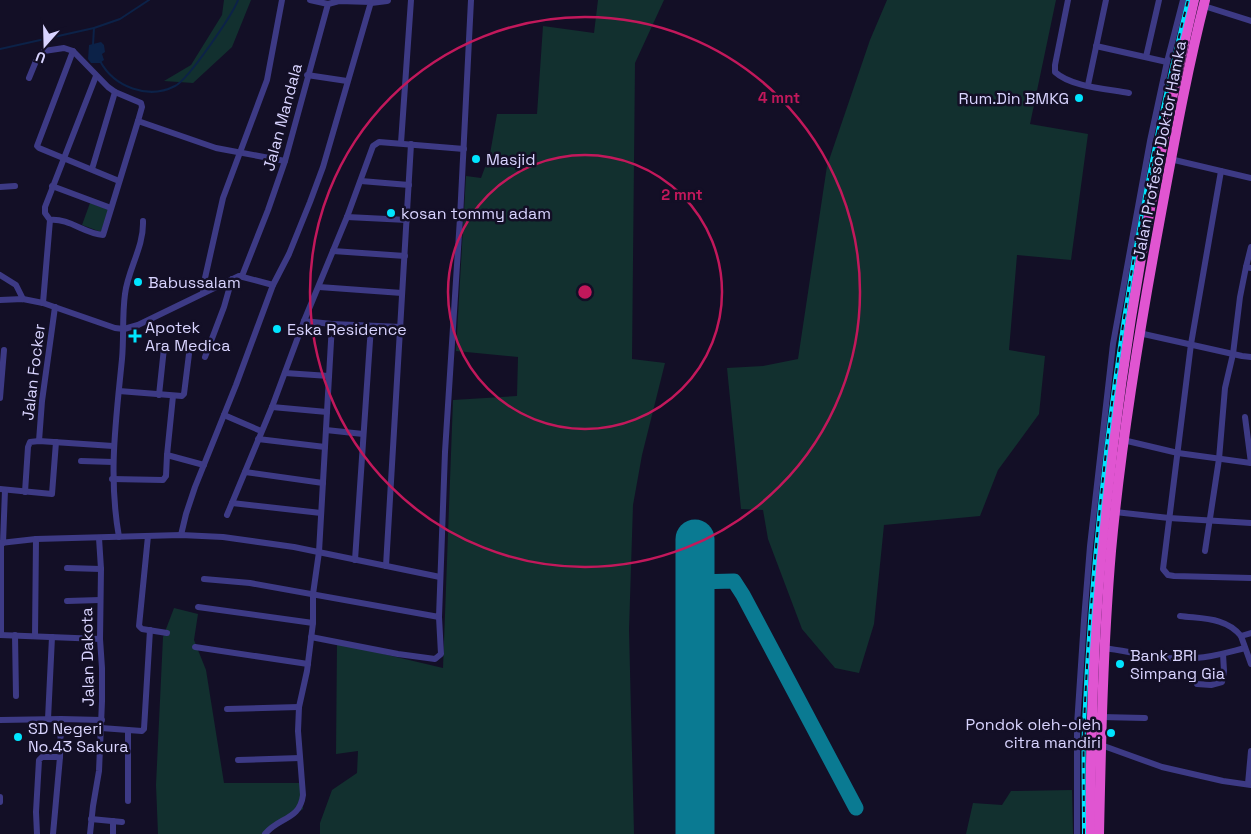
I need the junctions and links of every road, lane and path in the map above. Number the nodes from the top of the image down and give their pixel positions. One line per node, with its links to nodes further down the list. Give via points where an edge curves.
1 (282, 0): 31 (street, via 267,80)
2 (310, 0): 13 (street)
3 (387, 0): 11 (street)
4 (411, 0): 28 (street)
5 (471, 0): 30 (street)
6 (1068, 0): 23 (street, via 1056,72 1069,80)
7 (1105, 0): 15 (street)
8 (1159, 0): 17 (street)
9 (1183, 0): 18 (street)
10 (1194, 0): 26 (highway, Jalan Profesor Doktor Hamka)
11 (371, 1): 13 (street); 22 (street)
12 (1205, 3): 14 (street); 26 (highway, Jalan Profesor Doktor Hamka)
13 (328, 4): 19 (street, Jalan Mandala)
14 (1251, 21)
15 (1096, 46): 17 (street); 23 (street)
16 (72, 52): 20 (street); 21 (street, via 64,48 44,52); 32 (street, via 37,145)
17 (1146, 57): 18 (street)
18 (1167, 62): 165 (street, via 1113,344 1090,546)
19 (308, 75): 22 (street); 34 (street, Jalan Mandala)
20 (96, 76): 24 (street); 32 (street)
21 (29, 78)
22 (347, 80): 56 (street, via 323,167)
23 (1088, 85): 25 (street)
24 (115, 92): 27 (street, via 141,103); 35 (street)
25 (1129, 93)
26 (1173, 116): 33 (highway, Jalan Profesor Doktor Hamka); 63 (highway, Jalan Profesor Doktor Hamka)
27 (138, 121): 31 (street); 38 (street)
28 (401, 143): 29 (street); 39 (street, via 379,142 373,146)
29 (411, 144): 30 (street); 40 (street)
30 (464, 149): 129 (street)
31 (239, 154): 34 (street); 58 (street, via 223,198)
32 (64, 158): 35 (street); 42 (street)
33 (1170, 159): 36 (street); 63 (highway, Jalan Profesor Doktor Hamka)
34 (285, 161): 54 (street, Jalan Mandala)
35 (92, 169): 38 (street)
36 (1221, 171): 37 (street); 71 (street)
37 (1251, 178)
38 (119, 180): 44 (street)
39 (361, 181): 40 (street); 45 (street)
40 (409, 185): 47 (street)
41 (15, 186): 43 (street)
42 (52, 186): 44 (street); 46 (street, via 44,207)
43 (0, 187)
44 (111, 208): 46 (street, via 102,235 64,221)
45 (347, 218): 47 (street); 50 (street)
46 (50, 220): 62 (street)
47 (407, 220): 51 (street)
48 (142, 221): 69 (street, via 141,241 125,293)
49 (1251, 247): 52 (street)
50 (333, 251): 51 (street); 57 (street)
51 (405, 256): 59 (street)
52 (1249, 268): 75 (street, via 1240,297)
53 (0, 275): 60 (street, via 16,285)
54 (242, 276): 55 (street); 56 (street)
55 (232, 279): 58 (street); 76 (street)
56 (274, 285): 86 (street)
57 (319, 287): 59 (street); 65 (street)
58 (203, 293): 69 (street)
59 (402, 293): 68 (street)
60 (23, 299): 61 (street); 62 (street)
61 (0, 300)
62 (43, 303): 64 (street)
63 (1138, 306): 70 (highway); 122 (highway, via 1119,396)
64 (55, 307): 69 (street); 93 (street, Jalan Focker)
65 (304, 320): 66 (street); 78 (street)
66 (332, 324): 67 (street); 79 (street)
67 (371, 326): 68 (street); 90 (street)
68 (401, 327): 126 (street)
69 (124, 329): 80 (street)
70 (1139, 332): 71 (street); 92 (highway)
71 (1191, 344): 75 (street); 97 (street)
72 (164, 348): 81 (street)
73 (4, 350): 83 (street)
74 (189, 354): 82 (street, via 184,394)
75 (1233, 354): 77 (street); 99 (street, via 1224,397)
76 (205, 357)
77 (1251, 357)
78 (285, 372): 79 (street); 84 (street)
79 (329, 376): 85 (street)
80 (119, 391): 81 (street); 95 (street)
81 (159, 395): 82 (street)
82 (173, 396): 98 (street)
83 (0, 398)
84 (272, 406): 85 (street); 89 (street)
85 (327, 412): 88 (street)
86 (224, 415): 89 (street); 103 (street)
87 (1245, 416): 102 (street)
88 (326, 430): 90 (street); 96 (street)
89 (261, 431): 91 (street)
90 (363, 434): 125 (street)
91 (258, 439): 96 (street); 104 (street)
92 (1123, 440): 97 (street); 110 (highway)
93 (39, 441): 94 (street); 108 (street, via 28,445)
94 (56, 442): 95 (street); 108 (street, via 53,492 49,495)
95 (113, 446): 101 (street)
96 (325, 447): 106 (street)
97 (1178, 453): 99 (street); 113 (street)
98 (167, 455): 103 (street); 105 (street, via 163,480)
99 (1219, 459): 102 (street); 114 (street)
100 (80, 461): 101 (street)
101 (113, 462): 105 (street)
102 (1251, 463)
103 (204, 465): 116 (street)
104 (245, 472): 106 (street); 109 (street)
105 (112, 479): 118 (street)
106 (323, 482): 111 (street)
107 (2, 490): 108 (street); 121 (street)
108 (25, 492)
109 (232, 503): 111 (street); 112 (street)
110 (1115, 512): 113 (street); 122 (highway)
111 (321, 513): 124 (street)
112 (227, 515)
113 (1169, 518): 114 (street); 130 (street, via 1164,572 1174,576)
114 (1210, 520): 115 (street); 123 (street)
115 (1251, 524)
116 (181, 535): 117 (street); 124 (street, via 265,542)
117 (148, 536): 118 (street); 139 (street, via 139,626)
118 (119, 537): 119 (street)
119 (99, 538): 120 (street); 128 (street, Jalan Dakota)
120 (36, 539): 121 (street); 144 (street)
121 (1, 543): 142 (street)
122 (1107, 549): 150 (highway); 166 (highway, via 1094,653)
123 (1205, 550)
124 (319, 552): 125 (street); 132 (street)
125 (354, 560): 126 (street)
126 (386, 566): 129 (street)
127 (68, 568): 128 (street)
128 (101, 569): 133 (street, Jalan Dakota)
129 (440, 577): 137 (street)
130 (1251, 578)
131 (204, 579): 132 (street)
132 (313, 594): 137 (street); 138 (street)
133 (100, 600): 134 (street); 148 (street, Jalan Dakota)
134 (67, 601)
135 (198, 607): 138 (street)
136 (1180, 616): 146 (street, via 1223,622)
137 (439, 617): 147 (street, via 441,654 436,659)
138 (313, 623): 147 (street)
139 (150, 630): 140 (street); 168 (street, via 144,730)
140 (167, 633)
141 (1251, 633): 146 (street)
142 (0, 635): 143 (street)
143 (15, 636): 144 (street); 156 (street)
144 (35, 636): 145 (street)
145 (52, 636): 148 (street); 161 (street)
146 (1241, 636): 151 (street)
147 (312, 638): 153 (street)
148 (100, 640): 164 (street, Jalan Dakota)
149 (195, 647): 153 (street)
150 (1104, 648): 152 (street, via 1183,658); 159 (highway)
151 (1245, 648): 152 (street); 154 (street)
152 (1222, 654): 155 (street, via 1222,682)
153 (308, 664): 157 (street)
154 (1251, 664)
155 (1196, 684)
156 (16, 696)
157 (299, 707): 158 (street); 172 (street)
158 (227, 709)
159 (1101, 716): 160 (street); 169 (highway)
160 (1145, 718)
161 (48, 719): 162 (street); 163 (street)
162 (61, 719): 164 (street); 171 (street)
163 (0, 720)
164 (102, 720): 167 (street, Jalan Dakota)
165 (1077, 725): 166 (street); 186 (street)
166 (1091, 726): 187 (highway)
167 (101, 728): 168 (street); 178 (street, Jalan Dakota, via 99,771)
168 (128, 730): 176 (street)
169 (1101, 745): 174 (street, via 1162,767); 188 (highway)
170 (1251, 751): 174 (street)
171 (60, 757): 181 (street, via 42,757 38,762); 182 (street)
172 (300, 758): 173 (street); 185 (street, via 302,795 299,809)
173 (238, 760)
174 (1249, 784)
175 (0, 797): 177 (street)
176 (128, 801)
177 (0, 802)
178 (91, 819): 179 (street); 183 (street, Jalan Dakota)
179 (113, 821): 180 (street); 184 (street)
180 (122, 822)
181 (37, 834)
182 (53, 834)
183 (90, 834)
184 (113, 834)
185 (265, 834)
186 (1077, 834)
187 (1090, 834)
188 (1100, 834)

